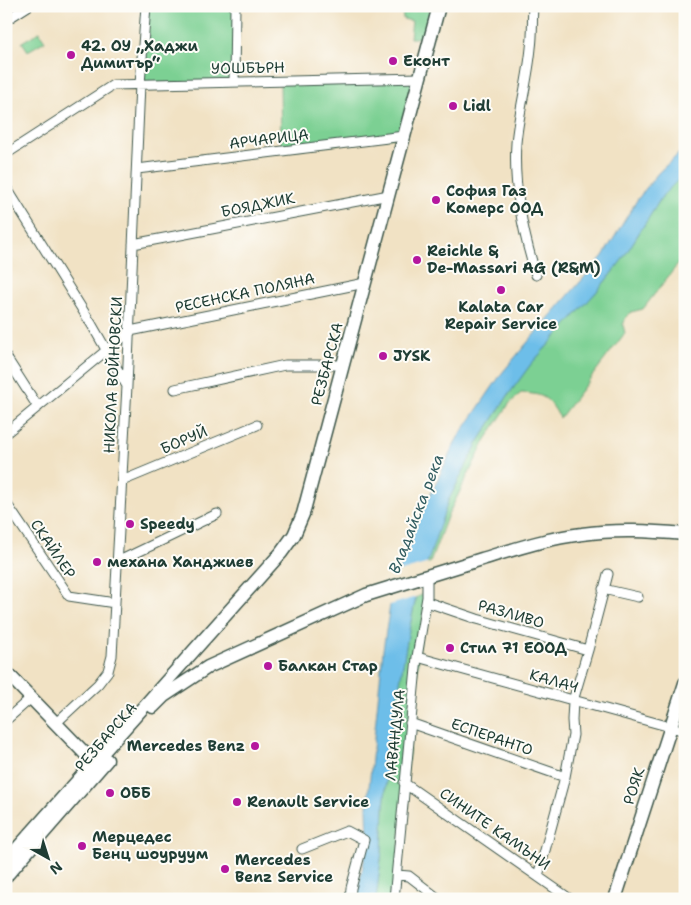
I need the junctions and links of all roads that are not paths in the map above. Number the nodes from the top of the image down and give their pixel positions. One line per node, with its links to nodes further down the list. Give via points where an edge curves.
1 (28, 6): 6 (street)
2 (146, 6): 9 (street, НИКОЛА ВОЙНОВСКИ)
3 (235, 6): 8 (street)
4 (439, 6): 7 (street, РЕЗБАРСКА)
5 (533, 6): 16 (street, via 531,49 516,146 522,223)
6 (6, 20)
7 (420, 78): 8 (street, УОШБЪРН); 10 (street, РЕЗБАРСКА)
8 (234, 82): 9 (street, УОШБЪРН)
9 (140, 84): 11 (street, УОШБЪРН, via 114,85); 12 (street, НИКОЛА ВОЙНОВСКИ)
10 (404, 136): 12 (street, АРЧАРИЦА); 14 (street, РЕЗБАРСКА)
11 (6, 154)
12 (137, 169): 15 (street, НИКОЛА ВОЙНОВСКИ)
13 (6, 187): 19 (street)
14 (389, 195): 15 (street, БОЯДЖИК); 17 (street, РЕЗБАРСКА)
15 (133, 244): 18 (street, НИКОЛА ВОЙНОВСКИ)
16 (536, 275)
17 (365, 283): 18 (street, РЕСЕНСКА ПОЛЯНА); 21 (street, РЕЗБАРСКА)
18 (130, 331): 19 (street); 22 (street, НИКОЛА ВОЙНОВСКИ)
19 (108, 351): 22 (street); 24 (street)
20 (6, 357): 24 (street)
21 (343, 365): 23 (street, via 285,365); 38 (street, РЕЗБАРСКА, via 303,514 294,535)
22 (127, 386): 27 (street, НИКОЛА ВОЙНОВСКИ)
23 (175, 389)
24 (38, 407): 26 (street)
25 (257, 425): 27 (street, БОРУЙ)
26 (6, 433)
27 (122, 481): 31 (street, НИКОЛА ВОЙНОВСКИ)
28 (6, 503): 37 (street, СКАЙЛЕР, via 68,596)
29 (217, 514): 31 (street)
30 (685, 534): 33 (street, via 620,530 563,537)
31 (117, 562): 37 (street, НИКОЛА ВОЙНОВСКИ)
32 (608, 574): 34 (street)
33 (427, 576): 36 (street, ЛАВАНДУЛА); 41 (street, via 366,595)
34 (603, 589): 35 (street); 39 (street)
35 (638, 597)
36 (427, 602): 39 (street, РАЗЛИВО); 40 (street, ЛАВАНДУЛА)
37 (115, 603): 48 (street, НИКОЛА ВОЙНОВСКИ, via 108,671)
38 (205, 638): 41 (street, via 202,649); 44 (street, РЕЗБАРСКА)
39 (588, 650): 46 (street)
40 (417, 657): 46 (street, КАЛАЧ); 49 (street, ЛАВАНДУЛА)
41 (208, 667): 44 (street, РЕЗБАРСКА, via 184,672); 52 (street, РЕЗБАРСКА, via 159,701)
42 (6, 672): 45 (street)
43 (685, 683): 50 (street, РОЯК)
44 (162, 686): 52 (street, РЕЗБАРСКА)
45 (32, 698): 47 (street); 48 (street)
46 (573, 701): 50 (street, КАЛАЧ); 53 (street, via 574,735)
47 (6, 720)
48 (56, 723): 52 (street)
49 (410, 723): 53 (street, ЕСПЕРАНТО); 54 (street, ЛАВАНДУЛА)
50 (670, 727): 51 (street, КАЛАЧ); 64 (street, РОЯК)
51 (685, 731)
52 (96, 766): 56 (street, РЕЗБАРСКА); 58 (street, РЕЗБАРСКА)
53 (565, 777): 59 (street)
54 (404, 782): 57 (street, ЛАВАНДУЛА); 59 (street, СИНИТЕ КАМЪНИ)
55 (302, 849): 60 (street, via 347,831 364,840)
56 (6, 861)
57 (397, 875): 61 (street, ЛАВАНДУЛА); 62 (street, via 409,876)
58 (6, 876)
59 (538, 876): 63 (street, СИНИТЕ КАМЪНИ)
60 (350, 899)
61 (394, 899)
62 (440, 899)
63 (570, 899)
64 (615, 899)

